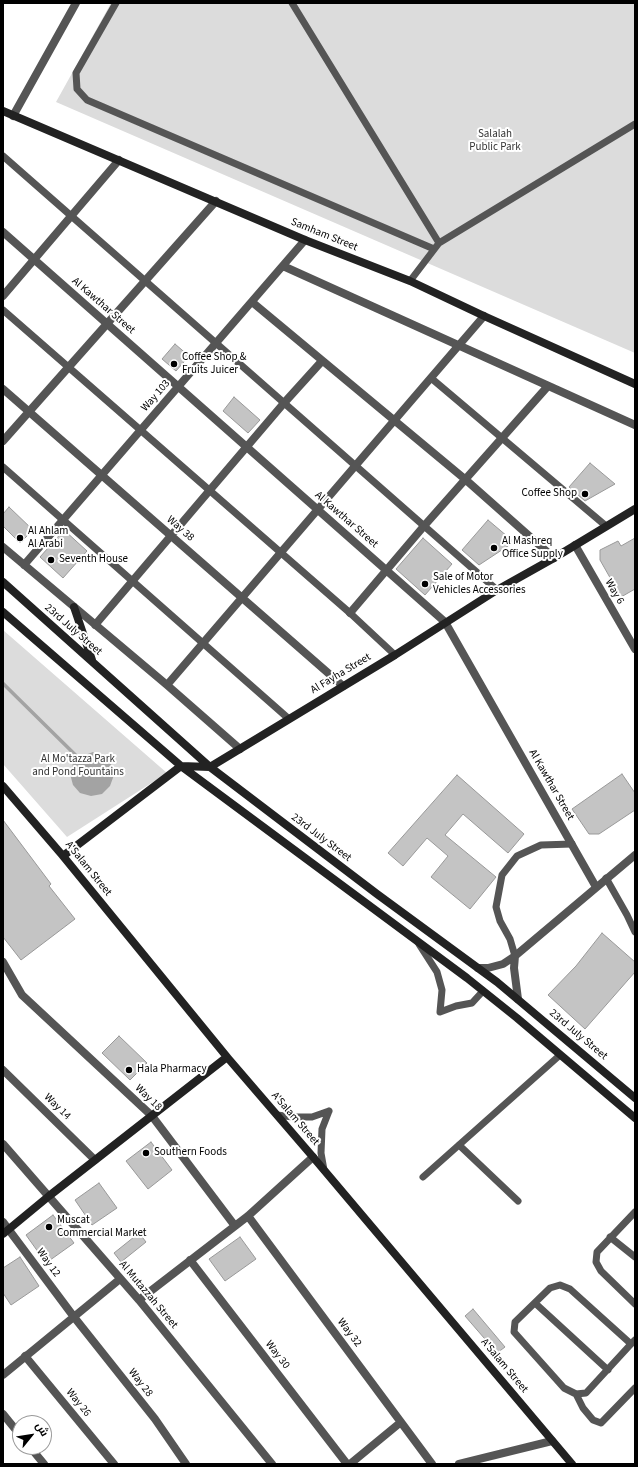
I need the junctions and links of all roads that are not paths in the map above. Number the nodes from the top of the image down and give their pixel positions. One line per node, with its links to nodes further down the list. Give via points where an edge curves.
1 (76, 3): 5 (street)
2 (116, 3): 14 (lane, via 76,73 77,89 87,100)
3 (292, 3): 13 (lane)
4 (3, 111): 5 (street, Samham Street)
5 (13, 116): 8 (street, Samham Street)
6 (635, 124): 13 (lane)
7 (3, 156): 10 (lane)
8 (119, 160): 9 (street, Samham Street); 10 (street)
9 (216, 201): 12 (street, Samham Street); 17 (street)
10 (72, 216): 15 (street); 17 (lane)
11 (3, 232): 15 (street, Al Kawthar Street)
12 (305, 240): 16 (street, Way 103); 18 (street, Samham Street)
13 (439, 243): 14 (lane)
14 (434, 249): 18 (lane)
15 (34, 260): 19 (street); 23 (street, Al Kawthar Street)
16 (283, 266): 20 (street, Way 103); 25 (street)
17 (146, 281): 23 (street); 24 (lane)
18 (410, 281): 22 (street, Samham Street)
19 (3, 296)
20 (252, 302): 24 (street, Way 103); 26 (street)
21 (3, 310): 27 (lane)
22 (484, 316): 25 (street); 29 (street, Samham Street)
23 (107, 324): 27 (street); 31 (street, Al Kawthar Street)
24 (216, 343): 31 (street, Way 103); 33 (lane)
25 (459, 345): 28 (street); 30 (street)
26 (322, 361): 33 (street); 35 (street)
27 (68, 367): 34 (street); 37 (lane)
28 (431, 378): 35 (street); 38 (lane)
29 (635, 384)
30 (548, 386): 36 (street); 38 (street)
31 (178, 387): 37 (street, Way 103); 40 (street, Al Kawthar Street)
32 (3, 388): 34 (street, Way 38)
33 (284, 403): 40 (street); 41 (lane)
34 (29, 412): 39 (street); 43 (street, Way 38)
35 (394, 421): 41 (street); 44 (street)
36 (635, 425)
37 (140, 431): 43 (street, Way 103); 45 (lane)
38 (502, 438): 44 (street); 50 (lane)
39 (3, 441)
40 (247, 448): 45 (street); 47 (street, Al Kawthar Street)
41 (355, 465): 47 (street); 49 (lane)
42 (3, 467): 48 (lane)
43 (102, 475): 48 (street, Way 103); 51 (street, Way 38)
44 (466, 480): 49 (street); 55 (street)
45 (210, 492): 51 (street); 54 (lane)
46 (635, 509): 50 (street, Al Fayha Street)
47 (318, 510): 54 (street); 57 (street, Al Kawthar Street)
48 (63, 521): 56 (street, Way 103); 58 (lane)
49 (424, 526): 57 (street); 60 (lane)
50 (606, 526): 52 (street, Al Fayha Street)
51 (171, 536): 58 (street); 61 (street, Way 38)
52 (575, 545): 55 (street, Al Fayha Street); 68 (street, Way 6)
53 (3, 547): 56 (street)
54 (280, 553): 61 (street); 64 (lane)
55 (554, 558): 60 (street, Al Fayha Street)
56 (24, 565): 62 (street)
57 (387, 571): 64 (street); 65 (street, Al Kawthar Street)
58 (133, 581): 66 (street); 67 (lane)
59 (3, 582): 70 (street, 23rd July Street)
60 (497, 590): 65 (street, Al Fayha Street)
61 (242, 598): 67 (street); 72 (street, Way 38)
62 (74, 607): 66 (street); 70 (street)
63 (3, 612): 75 (street)
64 (350, 613): 69 (lane)
65 (445, 622): 69 (street, Al Fayha Street); 78 (street, Al Kawthar Street)
66 (95, 625): 71 (street)
67 (203, 643): 71 (street); 73 (lane)
68 (635, 649)
69 (395, 655): 72 (street, Al Fayha Street)
70 (92, 661): 76 (street, 23rd July Street)
71 (167, 685): 74 (street)
72 (343, 686): 73 (street, Al Fayha Street)
73 (289, 719): 74 (street, Al Fayha Street)
74 (240, 749): 76 (street, Al Fayha Street)
75 (181, 766): 76 (street); 80 (street); 84 (street)
76 (210, 767): 87 (street, 23rd July Street)
77 (3, 786): 80 (street, A'Salam Street)
78 (572, 844): 82 (street, Al Kawthar Street); 85 (lane, via 541,845 517,856 502,875 496,907)
79 (635, 855): 81 (street)
80 (63, 856): 91 (street, A'Salam Street)
81 (606, 878): 82 (street); 83 (lane)
82 (596, 887): 85 (street)
83 (635, 932)
84 (417, 941): 88 (street); 88 (lane, via 437,972 442,990 440,1012 472,1002)
85 (515, 956): 87 (street, via 503,964); 89 (street)
86 (3, 962): 95 (street, Way 18, via 22,995)
87 (478, 968): 89 (street, 23rd July Street)
88 (483, 991): 90 (street)
89 (518, 999): 93 (street, 23rd July Street)
90 (560, 1055): 96 (street); 98 (lane)
91 (227, 1057): 94 (street, A'Salam Street); 95 (street)
92 (3, 1070): 100 (street, Way 14)
93 (635, 1098)
94 (277, 1115): 99 (street, A'Salam Street); 101 (lane, via 312,1116 329,1111 322,1129 321,1153)
95 (152, 1116): 100 (street); 108 (street, Way 18)
96 (635, 1118)
97 (3, 1144): 103 (street, Al Mutazzah Street)
98 (459, 1145): 102 (lane); 104 (lane)
99 (313, 1157): 101 (street, A'Salam Street); 106 (street)
100 (95, 1160): 103 (street)
101 (324, 1170): 127 (street, A'Salam Street)
102 (423, 1177)
103 (49, 1196): 109 (street); 113 (street, Al Mutazzah Street)
104 (518, 1201)
105 (635, 1212): 110 (lane)
106 (248, 1216): 108 (street); 125 (street, Way 32)
107 (3, 1222): 109 (street, Way 12)
108 (235, 1226): 112 (street)
109 (6, 1231): 117 (street, Way 12)
110 (610, 1238): 111 (lane); 116 (lane, via 597,1252 596,1262 601,1271)
111 (635, 1258)
112 (190, 1260): 114 (street); 133 (street, Way 30)
113 (120, 1279): 114 (street, Al Mutazzah Street); 117 (street)
114 (139, 1300): 132 (street, Al Mutazzah Street)
115 (535, 1303): 118 (lane, via 550,1288 560,1285 570,1289); 120 (lane); 123 (lane, via 515,1322 514,1332 564,1388)
116 (635, 1304)
117 (74, 1317): 119 (street); 131 (street, Way 28)
118 (633, 1342): 120 (lane)
119 (25, 1356): 121 (street); 130 (street, Way 26)
120 (608, 1370): 123 (lane, via 586,1393)
121 (3, 1375)
122 (635, 1388): 123 (lane, via 601,1423 592,1420)
123 (576, 1394)
124 (3, 1414): 126 (street)
125 (401, 1422): 134 (street); 135 (street, Way 32)
126 (12, 1425)
127 (552, 1441): 136 (street); 137 (street, A'Salam Street)
128 (37, 1455): 129 (street)
129 (44, 1464)
130 (114, 1464)
131 (186, 1464)
132 (272, 1464)
133 (347, 1464)
134 (350, 1464)
135 (432, 1464)
136 (459, 1464)
137 (572, 1464)

